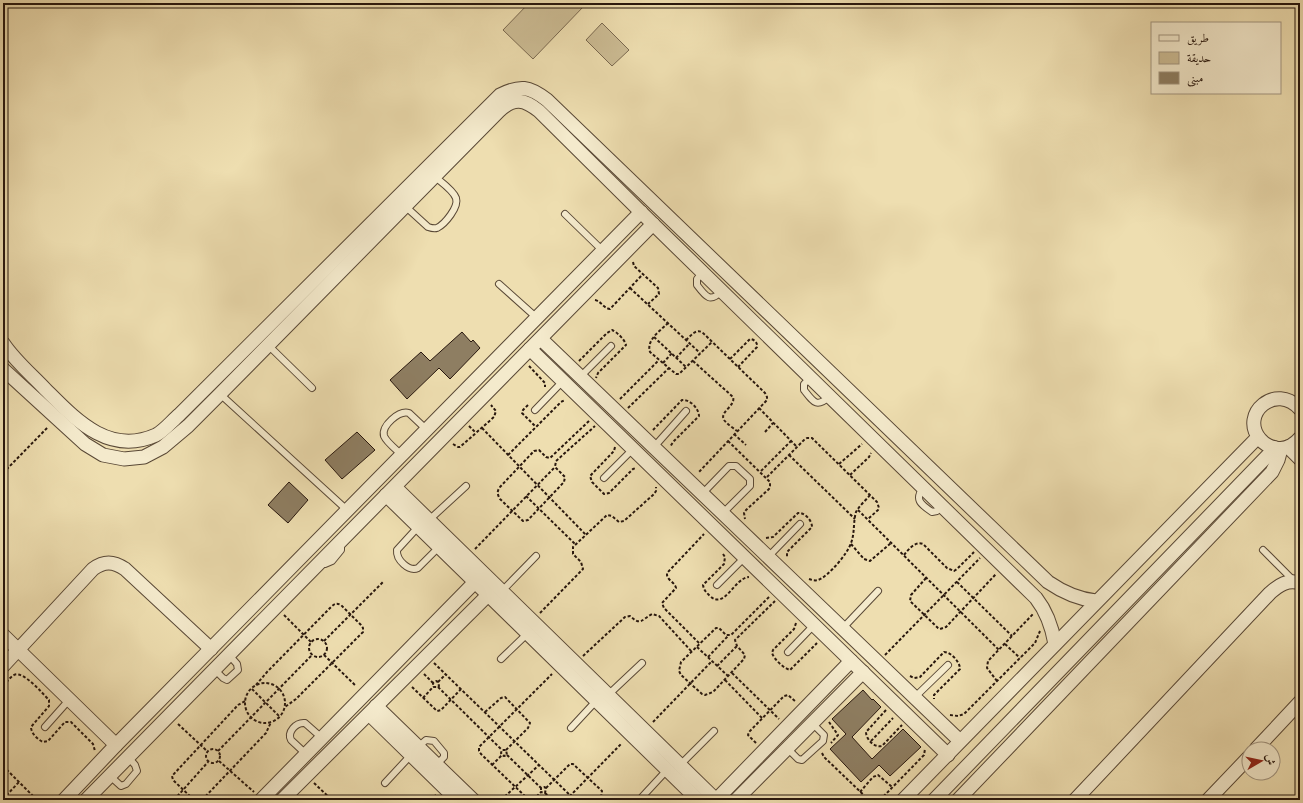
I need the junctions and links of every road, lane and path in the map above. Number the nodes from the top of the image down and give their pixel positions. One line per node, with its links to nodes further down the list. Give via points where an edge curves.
1 (434, 176): 2 (street); 2 (lane, via 457,199 455,210 441,225 437,228 428,227); 3 (street, via 508,103 519,101 530,104 539,111)
2 (405, 206): 7 (street)
3 (641, 212): 5 (street); 6 (street)
4 (565, 214): 6 (lane)
5 (653, 224): 17 (street); 26 (street)
6 (603, 251): 14 (street)
7 (347, 256): 18 (street, via 500,95 512,89 525,88 537,92 547,100); 23 (street); 30 (street, via 179,415 157,434 135,441 112,440 92,431)
8 (633, 259): 9 (path, via 632,263)
9 (643, 274): 11 (path); 13 (path, via 659,291)
10 (500, 284): 14 (lane)
11 (630, 288): 12 (path, via 610,309 599,301); 13 (path)
12 (591, 300)
13 (648, 304): 15 (path)
14 (537, 318): 60 (street)
15 (668, 323): 16 (path); 19 (path)
16 (654, 337): 27 (path); 31 (path, via 650,340 649,348)
17 (541, 339): 25 (street); 41 (street)
18 (795, 339): 26 (street); 124 (street)
19 (686, 340): 20 (path, via 694,332 700,331); 22 (path)
20 (712, 342): 28 (path); 32 (path)
21 (3, 343): 30 (street)
22 (690, 343): 28 (path); 29 (path)
23 (268, 345): 44 (lane); 46 (street)
24 (611, 346): 41 (lane)
25 (530, 349): 42 (street); 96 (street)
26 (784, 351): 132 (street)
27 (672, 353): 29 (path); 35 (path)
28 (700, 353): 33 (path)
29 (676, 358): 37 (path)
30 (7, 359)
31 (659, 360): 35 (path); 48 (path)
32 (730, 360): 38 (path); 38 (path, via 750,339 754,340 757,347)
33 (692, 361): 37 (path); 63 (path, via 733,397 734,400 723,417)
34 (576, 362): 43 (path, via 607,333 615,331 626,345 598,373)
35 (663, 363): 39 (path)
36 (528, 366): 45 (path, via 545,383)
37 (686, 367): 39 (path, via 679,374)
38 (738, 367): 50 (path, via 767,396)
39 (669, 368): 53 (path)
40 (3, 369): 56 (street)
41 (580, 377): 72 (street)
42 (563, 381): 52 (lane); 75 (street)
43 (597, 382)
44 (312, 388)
45 (544, 389)
46 (220, 394): 56 (street, via 163,447 144,457 124,459 103,455 85,444); 103 (lane)
47 (568, 400): 58 (path, via 561,402)
48 (618, 402)
49 (528, 404): 58 (path, via 522,413)
50 (758, 408): 57 (path); 63 (path)
51 (1300, 409): 66 (street, via 1296,404 1281,398 1266,402 1260,407 1255,418)
52 (535, 410)
53 (626, 410)
54 (686, 411): 72 (lane)
55 (585, 416): 83 (path, via 590,420 550,458 537,450)
56 (56, 419): 87 (path)
57 (773, 423): 64 (path); 68 (path)
58 (536, 427): 79 (path)
59 (482, 428): 79 (path)
60 (427, 430): 78 (street); 78 (lane, via 409,413 397,415 386,427 384,436)
61 (600, 430): 84 (path, via 595,426 556,461)
62 (648, 431): 76 (path, via 655,429 682,400 689,401 700,416 673,442)
63 (737, 431): 65 (path)
64 (765, 432)
65 (734, 434): 71 (path); 88 (path, via 700,471)
66 (1258, 437): 74 (street, via 1269,446); 92 (street)
67 (1300, 438): 74 (street, via 1294,444)
68 (791, 441): 73 (path); 86 (path)
69 (865, 444): 82 (path, via 860,444)
70 (615, 445): 85 (path, via 614,451 590,476 592,482 604,494 609,493 633,469)
71 (746, 445)
72 (654, 447): 98 (street)
73 (797, 447): 80 (path); 82 (path, via 807,438 812,438)
74 (1281, 448): 81 (street); 97 (street); 312 (street, via 1272,472)
75 (633, 449): 90 (lane); 110 (street)
76 (670, 450)
77 (871, 450): 89 (path, via 871,455)
78 (402, 455): 103 (street)
79 (508, 455): 83 (path)
80 (789, 455): 91 (path); 106 (path)
81 (1300, 459)
82 (839, 464): 89 (path)
83 (519, 466): 94 (path); 104 (path, via 498,490 500,499)
84 (555, 467): 94 (path); 100 (path, via 565,480)
85 (639, 469)
86 (761, 472)
87 (3, 473)
88 (694, 474)
89 (850, 475): 107 (path, via 879,505 878,510)
90 (604, 478)
91 (767, 478)
92 (1218, 478): 97 (street); 139 (street)
93 (654, 484): 111 (path, via 654,494 624,521 619,522 607,515)
94 (538, 485): 99 (path); 100 (path)
95 (466, 486): 108 (lane)
96 (391, 491): 108 (street); 141 (street)
97 (1232, 492): 311 (street)
98 (702, 494): 105 (street); 105 (lane, via 729,466 736,466 750,479 750,486)
99 (526, 496): 101 (path); 104 (path)
100 (549, 497): 101 (path); 111 (path)
101 (539, 508): 104 (path, via 526,521); 114 (path)
102 (858, 509): 107 (path)
103 (348, 510): 164 (street)
104 (512, 510): 120 (path)
105 (722, 514): 122 (street)
106 (855, 519)
107 (868, 519): 112 (path)
108 (424, 524): 115 (street); 115 (lane, via 397,550 398,558 415,570); 120 (street)
109 (800, 524): 122 (lane)
110 (712, 526): 121 (street); 158 (path, via 668,571 666,576 676,588 662,602 664,608)
111 (586, 534): 114 (path)
112 (891, 543): 113 (path, via 870,561); 118 (path)
113 (851, 544)
114 (576, 545): 147 (path, via 572,550 583,565 581,572)
115 (439, 547): 128 (street)
116 (1263, 550): 130 (lane)
117 (724, 554): 126 (path, via 724,564 703,585 713,599 721,600 743,578)
118 (903, 555): 125 (path); 129 (path, via 914,545 921,543 947,568 954,571 975,551 981,557)
119 (536, 556): 133 (lane)
120 (467, 557): 133 (street)
121 (745, 557): 131 (lane); 148 (street)
122 (768, 557): 149 (street)
123 (997, 574): 138 (path)
124 (1040, 575): 132 (street); 139 (street, via 1071,596)
125 (926, 578): 136 (path); 144 (path, via 910,597 911,603)
126 (753, 579)
127 (384, 581): 143 (path)
128 (475, 582): 135 (street); 202 (street)
129 (957, 582): 136 (path); 138 (path)
130 (1298, 583): 313 (street, via 1286,582 1277,586)
131 (717, 585)
132 (1027, 588): 160 (street, via 1044,608 1051,625)
133 (502, 591): 147 (street)
134 (878, 591): 149 (lane)
135 (488, 595): 151 (street); 171 (street)
136 (944, 595): 142 (path); 144 (path)
137 (770, 596): 154 (path)
138 (973, 598): 142 (path); 155 (path)
139 (1096, 601): 160 (street)
140 (780, 605): 163 (path, via 776,600 735,640)
141 (276, 607): 153 (path); 222 (street)
142 (960, 612): 144 (path, via 946,627 940,629); 166 (path)
143 (350, 615): 153 (path, via 341,605 334,604); 156 (path); 180 (path, via 363,628 363,632)
144 (924, 615): 173 (path)
145 (794, 618): 161 (path, via 796,626 772,652 785,668 790,670 815,645)
146 (1038, 618): 155 (path, via 1034,612)
147 (532, 621): 181 (street)
148 (814, 625): 168 (lane); 177 (street)
149 (842, 629): 173 (street)
150 (1040, 631): 175 (path, via 1035,643)
151 (527, 634): 176 (lane); 184 (street)
152 (3, 635): 165 (street)
153 (304, 635): 157 (path); 196 (path)
154 (728, 636): 158 (path, via 716,628); 172 (path)
155 (1012, 636): 159 (path)
156 (324, 641): 157 (path, via 317,639); 170 (path, via 327,648)
157 (311, 642): 169 (path, via 308,649)
158 (700, 644): 162 (path)
159 (1005, 644): 166 (path); 175 (path)
160 (1054, 644): 242 (street)
161 (821, 645)
162 (697, 646): 167 (path); 172 (path)
163 (737, 646): 185 (path); 188 (path, via 745,657)
164 (211, 649): 165 (street, via 125,569 109,562 93,569); 244 (street)
165 (18, 650): 183 (street); 206 (street)
166 (999, 650): 193 (path, via 987,664 988,672)
167 (692, 652): 181 (path, via 659,616 652,614 639,622 627,616); 195 (path, via 681,662 679,670 680,675)
168 (788, 652)
169 (312, 655): 170 (path); 199 (path)
170 (324, 655): 180 (path)
171 (427, 656): 189 (path); 191 (street)
172 (708, 657): 178 (path)
173 (882, 658): 174 (path); 205 (street)
174 (892, 658)
175 (1020, 658): 193 (path)
176 (501, 659)
177 (851, 660): 186 (street); 304 (street)
178 (712, 661): 185 (path); 195 (path)
179 (642, 662): 203 (lane)
180 (332, 663): 202 (path); 215 (path)
181 (576, 663): 203 (street)
182 (948, 665): 205 (lane)
183 (3, 666)
184 (560, 666): 209 (street); 216 (path)
185 (717, 666): 190 (path)
186 (863, 672): 230 (street); 258 (street)
187 (906, 672): 210 (path, via 917,678 944,652 949,653 959,663 960,669 936,693)
188 (732, 673): 190 (path); 219 (path)
189 (446, 674): 194 (path); 201 (path)
190 (728, 676): 192 (path)
191 (404, 679): 204 (path); 218 (street)
192 (725, 680): 195 (path, via 710,695 702,694); 226 (path)
193 (996, 681): 221 (path, via 964,714 952,716)
194 (438, 682): 197 (path, via 433,683); 198 (path)
195 (690, 683): 234 (path)
196 (256, 685): 199 (path, via 272,684); 200 (path)
197 (433, 687): 198 (path); 204 (path)
198 (438, 687): 207 (path)
199 (279, 688): 211 (path); 215 (path, via 284,697)
200 (252, 689): 208 (path); 211 (path)
201 (461, 689): 207 (path); 220 (path)
202 (365, 694): 238 (street)
203 (608, 695): 234 (street)
204 (423, 698): 207 (path, via 437,711)
205 (914, 698): 242 (street)
206 (70, 700): 231 (lane); 244 (street)
207 (451, 700): 237 (path)
208 (245, 701): 223 (path, via 246,710); 245 (path, via 238,705)
209 (596, 701): 233 (lane); 236 (street)
210 (936, 701)
211 (265, 702): 223 (path); 224 (path)
212 (1300, 702): 241 (street)
213 (798, 704): 219 (path, via 786,695)
214 (882, 705): 217 (path)
215 (284, 708): 224 (path)
216 (517, 709): 220 (path, via 503,697); 232 (path); 239 (path, via 530,725)
217 (887, 709): 225 (path); 240 (path, via 867,729 866,734)
218 (373, 710): 254 (street); 269 (street)
219 (770, 710): 226 (path); 228 (path)
220 (485, 712): 232 (path)
221 (947, 713)
222 (169, 716): 245 (path); 287 (street)
223 (251, 717): 229 (path, via 260,722); 253 (path)
224 (280, 717): 229 (path)
225 (894, 717): 240 (path); 240 (path, via 902,725 882,746 877,746)
226 (762, 718): 243 (path, via 748,734)
227 (830, 719): 246 (path, via 829,723 838,735)
228 (781, 721)
229 (271, 722): 267 (path, via 266,733)
230 (812, 722): 248 (street); 248 (lane, via 824,735 823,741 802,760)
231 (45, 726)
232 (499, 726): 237 (path); 239 (path)
233 (571, 728)
234 (644, 730): 263 (street)
235 (714, 731): 263 (lane)
236 (631, 734): 266 (street); 270 (path)
237 (488, 737): 249 (path); 261 (path, via 479,747 479,751)
238 (322, 738): 255 (street); 255 (lane, via 305,723 298,724 289,734 291,740)
239 (515, 741): 250 (path); 262 (path)
240 (871, 741)
241 (1263, 741)
242 (960, 742): 258 (street)
243 (759, 743)
244 (116, 745): 286 (street)
245 (201, 746): 252 (path); 278 (path, via 172,776)
246 (827, 746)
247 (925, 747): 275 (path, via 924,755)
248 (787, 748): 305 (street)
249 (502, 750): 250 (path); 256 (path)
250 (506, 750): 257 (path)
251 (823, 750): 280 (path, via 824,757)
252 (208, 751): 253 (path); 260 (path)
253 (218, 751): 259 (path)
254 (415, 751): 273 (lane); 294 (street); 295 (street, via 436,765)
255 (306, 754): 291 (street)
256 (502, 755): 257 (path); 261 (path)
257 (507, 755): 268 (path)
258 (948, 755): 310 (street)
259 (219, 761): 260 (path, via 212,764); 267 (path)
260 (208, 762): 278 (path)
261 (492, 764): 274 (path)
262 (539, 765): 268 (path); 271 (path)
263 (680, 765): 304 (street)
264 (1241, 765): 314 (street)
265 (4, 768): 272 (path)
266 (667, 770): 283 (lane); 303 (street)
267 (229, 771): 290 (path); 291 (path)
268 (528, 775): 274 (path); 276 (path)
269 (307, 776): 292 (street); 293 (path)
270 (588, 778): 271 (path, via 570,764); 282 (path); 302 (path, via 602,791)
271 (554, 780): 277 (path); 282 (path)
272 (19, 782): 284 (path); 285 (path)
273 (385, 783)
274 (515, 787): 296 (path); 297 (path)
275 (892, 787): 280 (path, via 878,775); 309 (path)
276 (541, 788): 277 (path); 279 (path)
277 (546, 788): 281 (path)
278 (183, 790): 288 (path); 289 (path)
279 (541, 792): 281 (path); 298 (path)
280 (860, 792): 308 (path)
281 (545, 793): 299 (path)
282 (570, 795): 300 (path); 301 (path)
283 (642, 797)
284 (3, 799)
285 (37, 800)
286 (64, 800)
287 (86, 800)
288 (174, 800)
289 (194, 800)
290 (202, 800)
291 (262, 800)
292 (282, 800)
293 (332, 800)
294 (457, 800)
295 (473, 800)
296 (501, 800)
297 (529, 800)
298 (533, 800)
299 (553, 800)
300 (566, 800)
301 (576, 800)
302 (598, 800)
303 (698, 800)
304 (716, 800)
305 (736, 800)
306 (802, 800): 307 (path)
307 (806, 800)
308 (869, 800)
309 (880, 800)
310 (903, 800)
311 (934, 800)
312 (958, 800)
313 (1075, 800)
314 (1208, 800)

